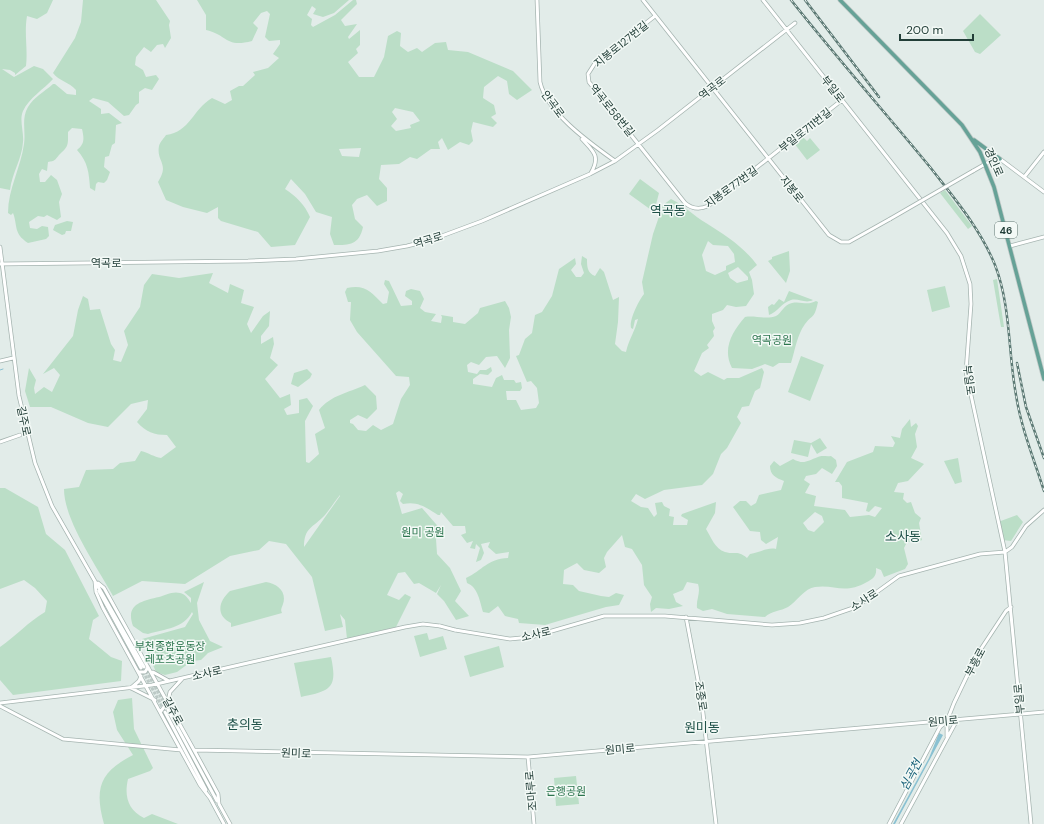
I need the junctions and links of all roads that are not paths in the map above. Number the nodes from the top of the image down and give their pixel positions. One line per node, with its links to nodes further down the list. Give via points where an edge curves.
1 (537, 0): 11 (street, 안곡로, via 541,87 548,100)
2 (643, 0): 5 (street, 지봉로)
3 (763, 0): 7 (street, 부일로)
4 (840, 0): 12 (main road, 경인로 / 46)
5 (655, 16): 8 (street, 지봉로127번길, via 595,63); 9 (street, 지봉로)
6 (795, 23): 7 (street, 역곡로)
7 (786, 30): 9 (street, 역곡로); 10 (street, 부일로)
8 (588, 74): 13 (street, 역곡로58번길, via 590,86)
9 (712, 88): 13 (street, 역곡로); 15 (street, 지봉로)
10 (842, 100): 15 (street, 부일로711번길); 33 (street, 부일로, via 947,233 965,266 971,297 966,359 968,379)
11 (577, 133): 17 (street, 안곡로); 19 (street, via 596,156 596,164)
12 (972, 139): 16 (main road); 18 (main road, 경인로 / 46)
13 (639, 144): 17 (street, 역곡로); 22 (street, 역곡로58번길, via 685,203)
14 (1044, 152): 20 (street)
15 (768, 159): 18 (street, 지봉로, bridge, via 825,231 843,243 891,219); 22 (street, 지봉로77번길, via 708,206)
16 (1000, 159): 18 (street, 지봉로); 20 (street)
17 (615, 161): 19 (street, 역곡로)
18 (986, 163): 24 (main road, 경인로 / 46)
19 (590, 174): 26 (street, 역곡로, via 455,232 407,246 378,251 248,261)
20 (1025, 176): 21 (street)
21 (1044, 192)
22 (692, 208)
23 (1044, 237): 24 (street)
24 (1010, 246): 29 (main road, 경인로 / 46)
25 (0, 247): 26 (street, 길주로)
26 (1, 264): 27 (street, 길주로)
27 (13, 358): 28 (street); 34 (street, 길주로, via 29,444 42,484)
28 (0, 361)
29 (1044, 379)
30 (20, 435): 31 (street)
31 (0, 442)
32 (1044, 510): 33 (street, via 1026,526 1012,547)
33 (1005, 552): 35 (street, 부일로); 36 (street, 소사로, via 980,554 899,576 856,608 800,623 772,625)
34 (95, 580): 37 (street, 길주로, via 101,596); 37 (street, 길주로, via 104,588); 38 (street, 길주로, via 96,592 103,608)
35 (1011, 607): 51 (street, 부일로); 53 (street, 부흥로, via 977,655)
36 (686, 617): 39 (street, 소사로, bridge, via 604,616 531,637 510,639 423,624); 55 (street, 조종로)
37 (146, 668): 38 (street, via 145,672); 40 (street); 41 (street, 길주로)
38 (140, 674): 42 (street, 길주로); 43 (street, via 139,681)
39 (183, 678): 40 (street, 소사로); 46 (street, via 170,692)
40 (169, 681): 41 (street, 소사로)
41 (158, 684): 42 (street, 소사로); 46 (street, 길주로)
42 (147, 686): 43 (street, 소사로); 44 (street, 길주로)
43 (131, 688): 44 (street); 45 (street, 소사로)
44 (155, 700): 49 (street, 길주로)
45 (0, 703)
46 (168, 703): 48 (street, 길주로)
47 (0, 706): 56 (street, via 63,739)
48 (170, 706): 49 (street, via 164,707); 57 (street, 길주로)
49 (161, 712): 56 (street, 길주로)
50 (1044, 712): 51 (street, 원미로)
51 (1021, 714): 52 (street, 원미로); 69 (street, 부일로)
52 (957, 720): 53 (street, 원미로); 54 (street, 부흥로)
53 (947, 721): 54 (street, 부흥로); 55 (street, 원미로); 67 (street, 부흥로, via 940,727)
54 (947, 737): 68 (street, 부흥로)
55 (708, 742): 60 (street, 원미로); 66 (street, 조종로)
56 (181, 750): 61 (street, 길주로)
57 (194, 750): 58 (street, 원미로); 59 (street, 길주로)
58 (202, 750): 59 (street); 60 (street, 원미로)
59 (198, 756): 62 (street, 길주로, via 218,794)
60 (528, 757): 65 (street, 조마루로)
61 (210, 798): 62 (street, 길주로, via 167,711); 63 (street, 길주로)
62 (219, 804): 64 (street, 길주로)
63 (224, 824)
64 (230, 824)
65 (534, 824)
66 (716, 824)
67 (889, 824)
68 (901, 824)
69 (1031, 824)

